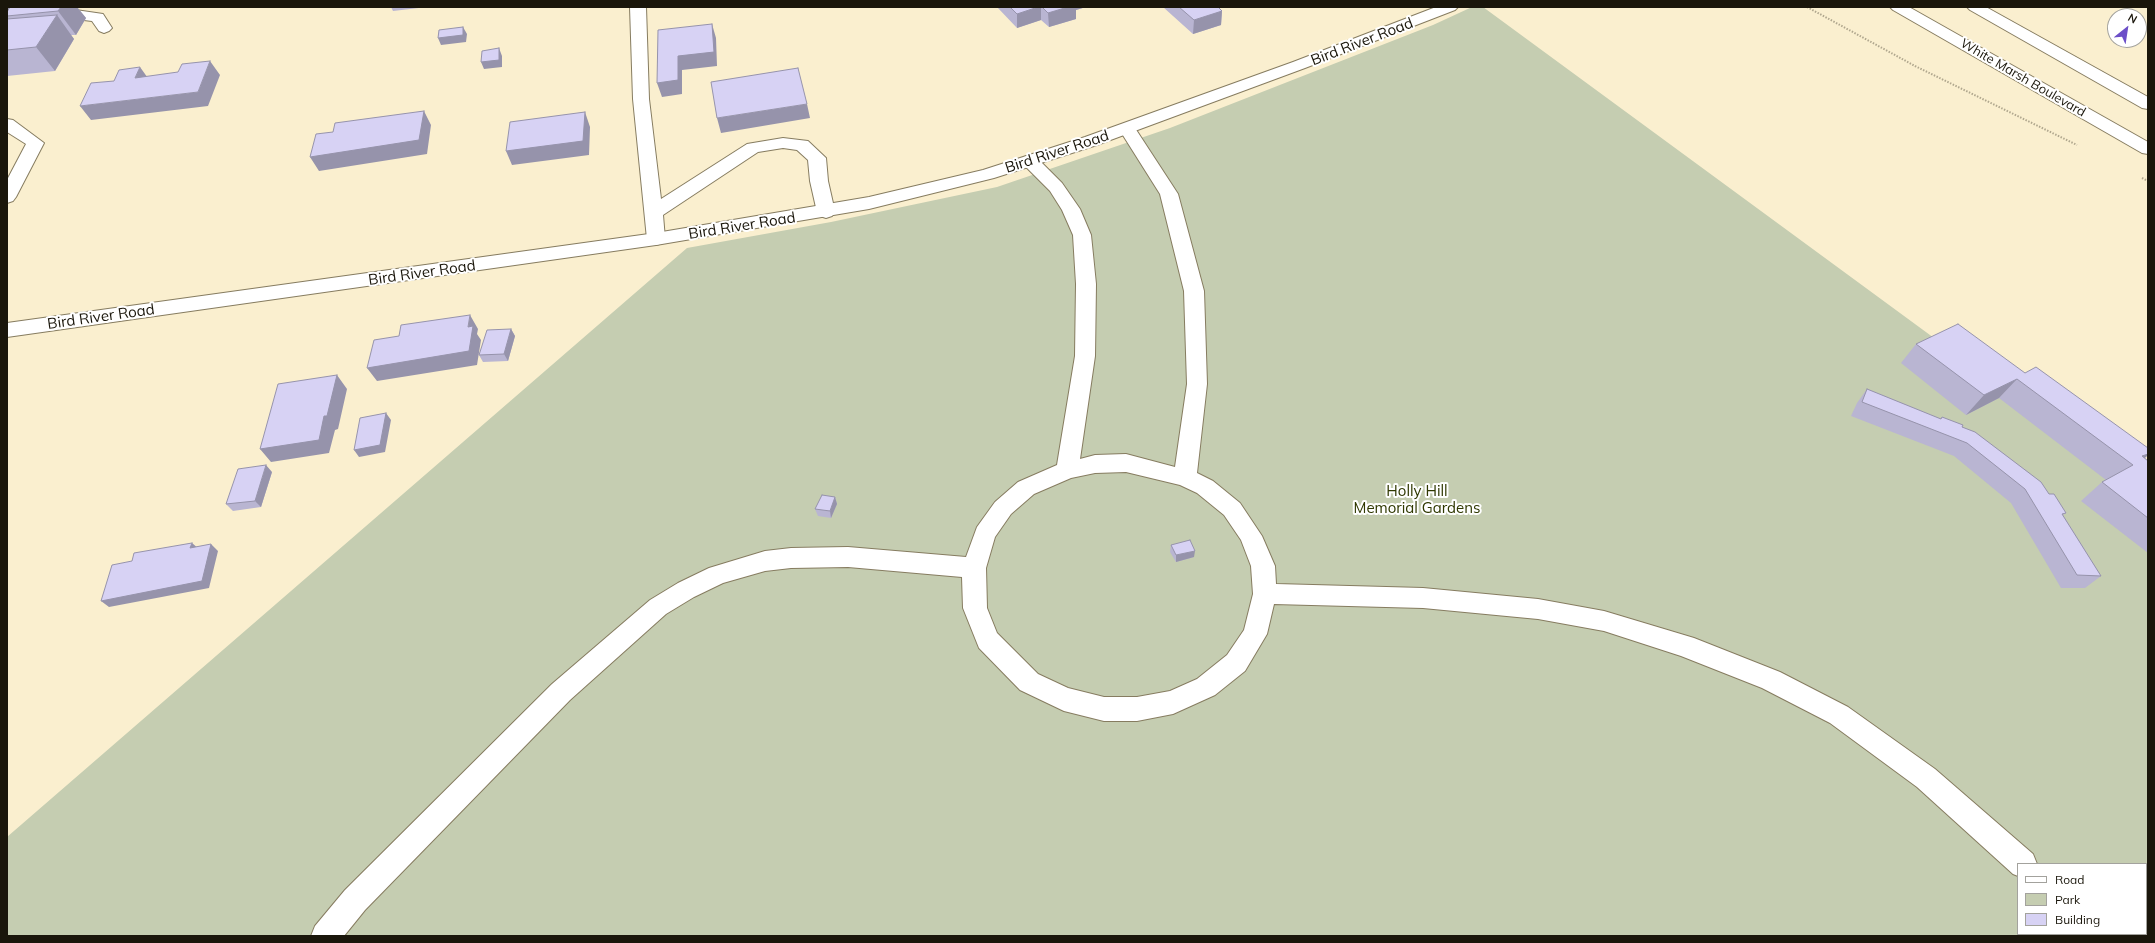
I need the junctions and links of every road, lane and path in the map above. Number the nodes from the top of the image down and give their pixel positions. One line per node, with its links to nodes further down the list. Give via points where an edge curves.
1 (638, 7): 17 (street, via 641,99)
2 (1450, 7): 10 (street, Bird River Road)
3 (1807, 7): 11 (path, via 1915,66)
4 (1898, 7): 12 (street, White Marsh Boulevard)
5 (1975, 7): 8 (street)
6 (7, 14): 7 (street, via 43,10 98,17)
7 (104, 28)
8 (2148, 104)
9 (7, 124): 16 (street, via 35,143)
10 (1127, 129): 13 (street, Bird River Road); 22 (street, via 1169,194 1194,290 1197,384)
11 (2080, 147)
12 (2148, 149)
13 (1030, 161): 18 (street, Bird River Road, via 936,187); 21 (street, via 1056,187 1071,209 1082,235 1086,284 1085,356)
14 (2136, 175): 15 (path)
15 (2148, 181)
16 (7, 197)
17 (654, 212): 18 (street, via 753,148 783,143 802,145 818,158 819,181); 19 (street)
18 (826, 212): 19 (street, Bird River Road)
19 (656, 239): 20 (street, Bird River Road)
20 (7, 330)
21 (1068, 470): 22 (street, via 1095,464 1126,463); 23 (street, via 1026,488 1003,508 985,534)
22 (1185, 478): 24 (street, via 1205,488 1232,509 1251,536 1263,566)
23 (974, 568): 24 (street, via 976,608 988,640 1029,682 1064,699 1104,709 1137,709 1174,702 1206,687 1236,663 1255,634); 26 (street, via 848,557 791,558 765,561 717,575 686,590 658,607 562,692 355,900)
24 (1265, 594): 25 (street, via 1422,598 1538,609 1604,621 1685,646 1771,680 1839,715 1926,778)
25 (2022, 863)
26 (325, 936)

